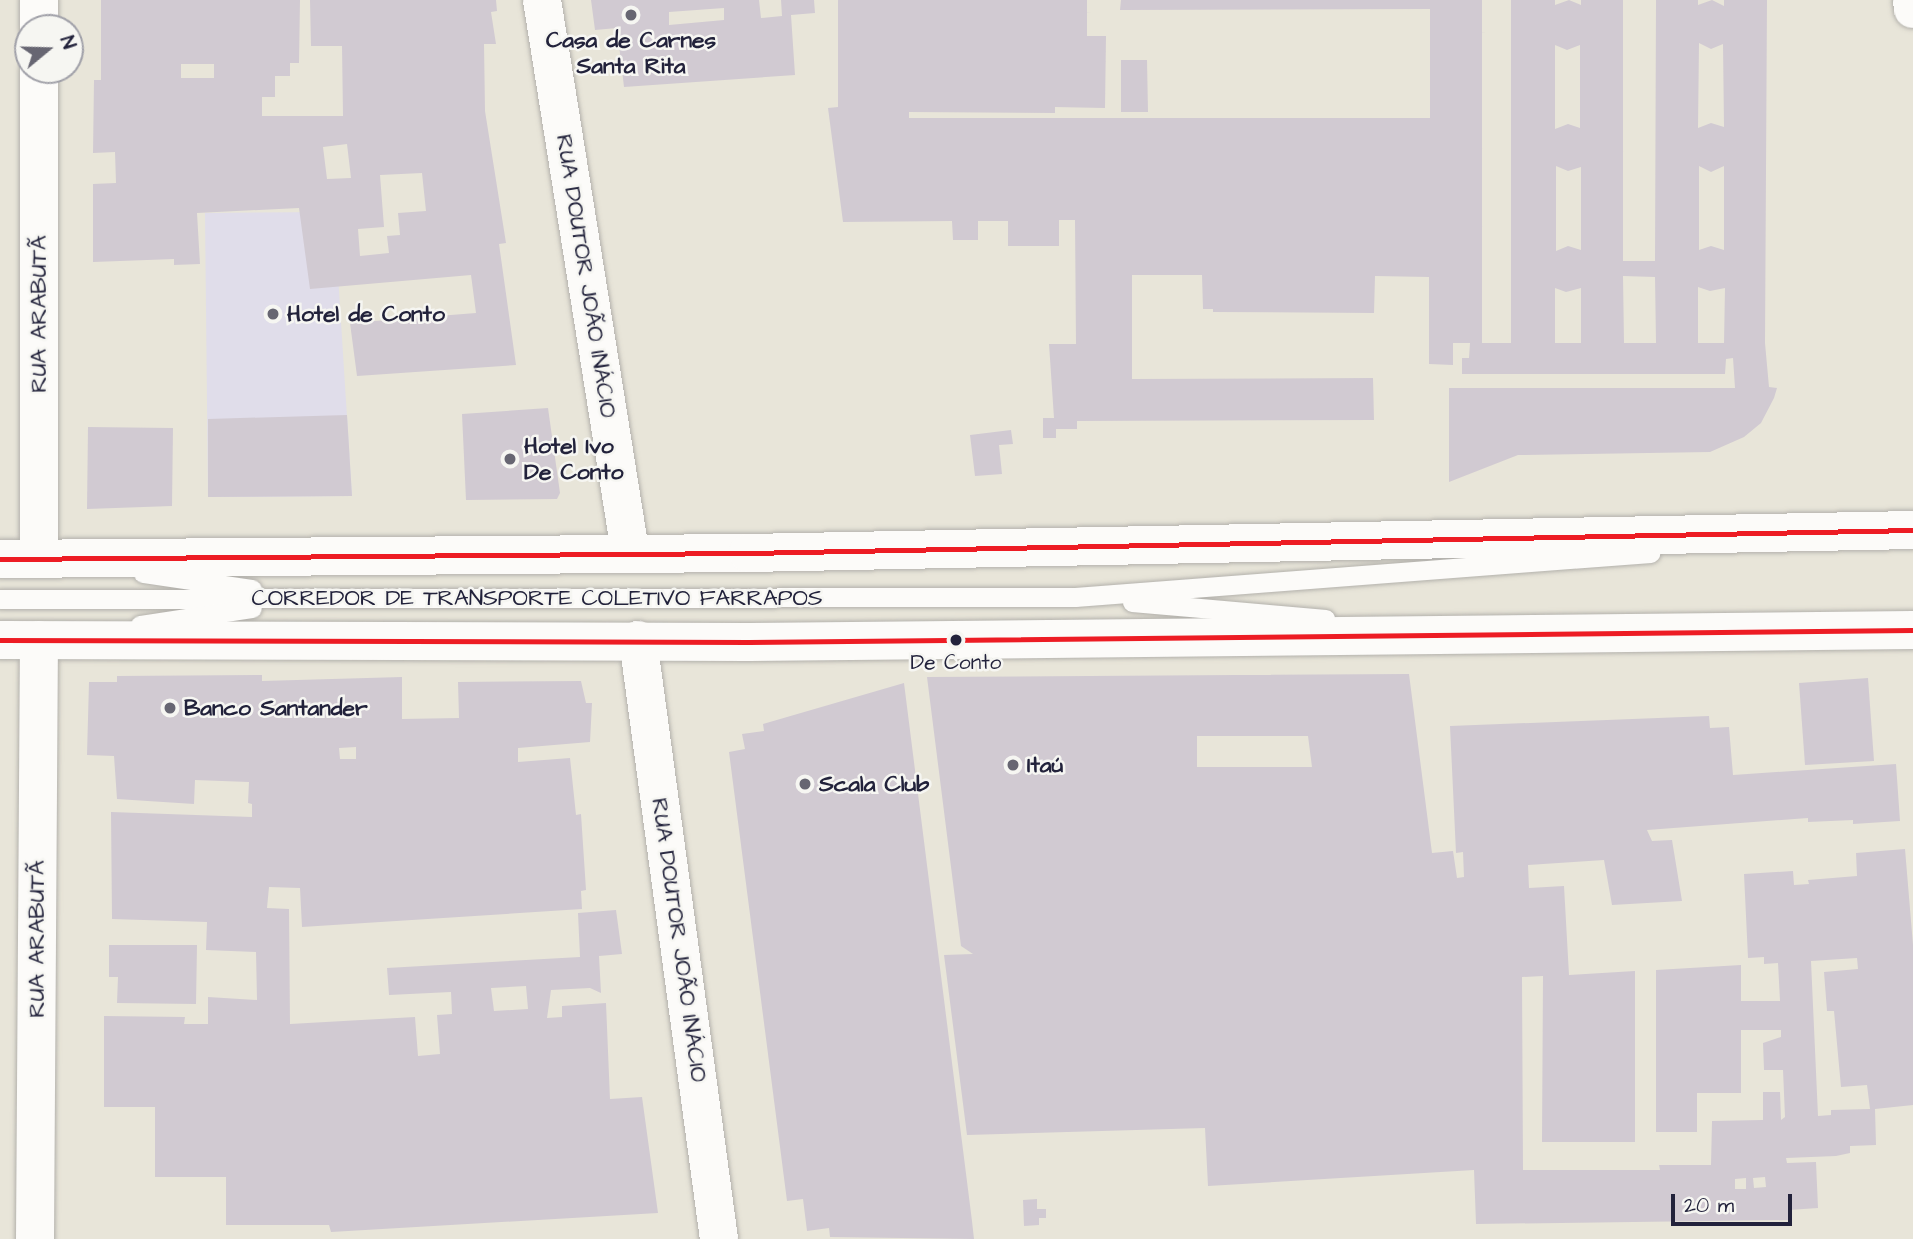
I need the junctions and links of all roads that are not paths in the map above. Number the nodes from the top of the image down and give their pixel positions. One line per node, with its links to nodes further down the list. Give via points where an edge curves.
1 (542, 0): 6 (main road, RUA DOUTOR JOÃO INÁCIO)
2 (1912, 0): 3 (main road)
3 (1913, 9)
4 (39, 84): 8 (main road, RUA ARABUTÃ)
5 (1913, 531): 6 (main road, via 748,553); 9 (lane, CORREDOR DE TRANSPORTE COLETIVO FARRAPOS)
6 (630, 551): 8 (main road)
7 (0, 559): 8 (main road)
8 (39, 559): 10 (lane)
9 (1075, 597): 10 (lane, CORREDOR DE TRANSPORTE COLETIVO FARRAPOS); 13 (lane, CORREDOR DE TRANSPORTE COLETIVO FARRAPOS)
10 (319, 598): 11 (lane, CORREDOR DE TRANSPORTE COLETIVO FARRAPOS); 15 (lane)
11 (0, 599)
12 (1913, 630): 13 (main road)
13 (1465, 632): 16 (main road)
14 (0, 640): 15 (main road)
15 (39, 640): 16 (main road); 17 (main road, RUA ARABUTÃ)
16 (638, 640): 18 (main road, RUA DOUTOR JOÃO INÁCIO)
17 (35, 1239)
18 (719, 1239)

